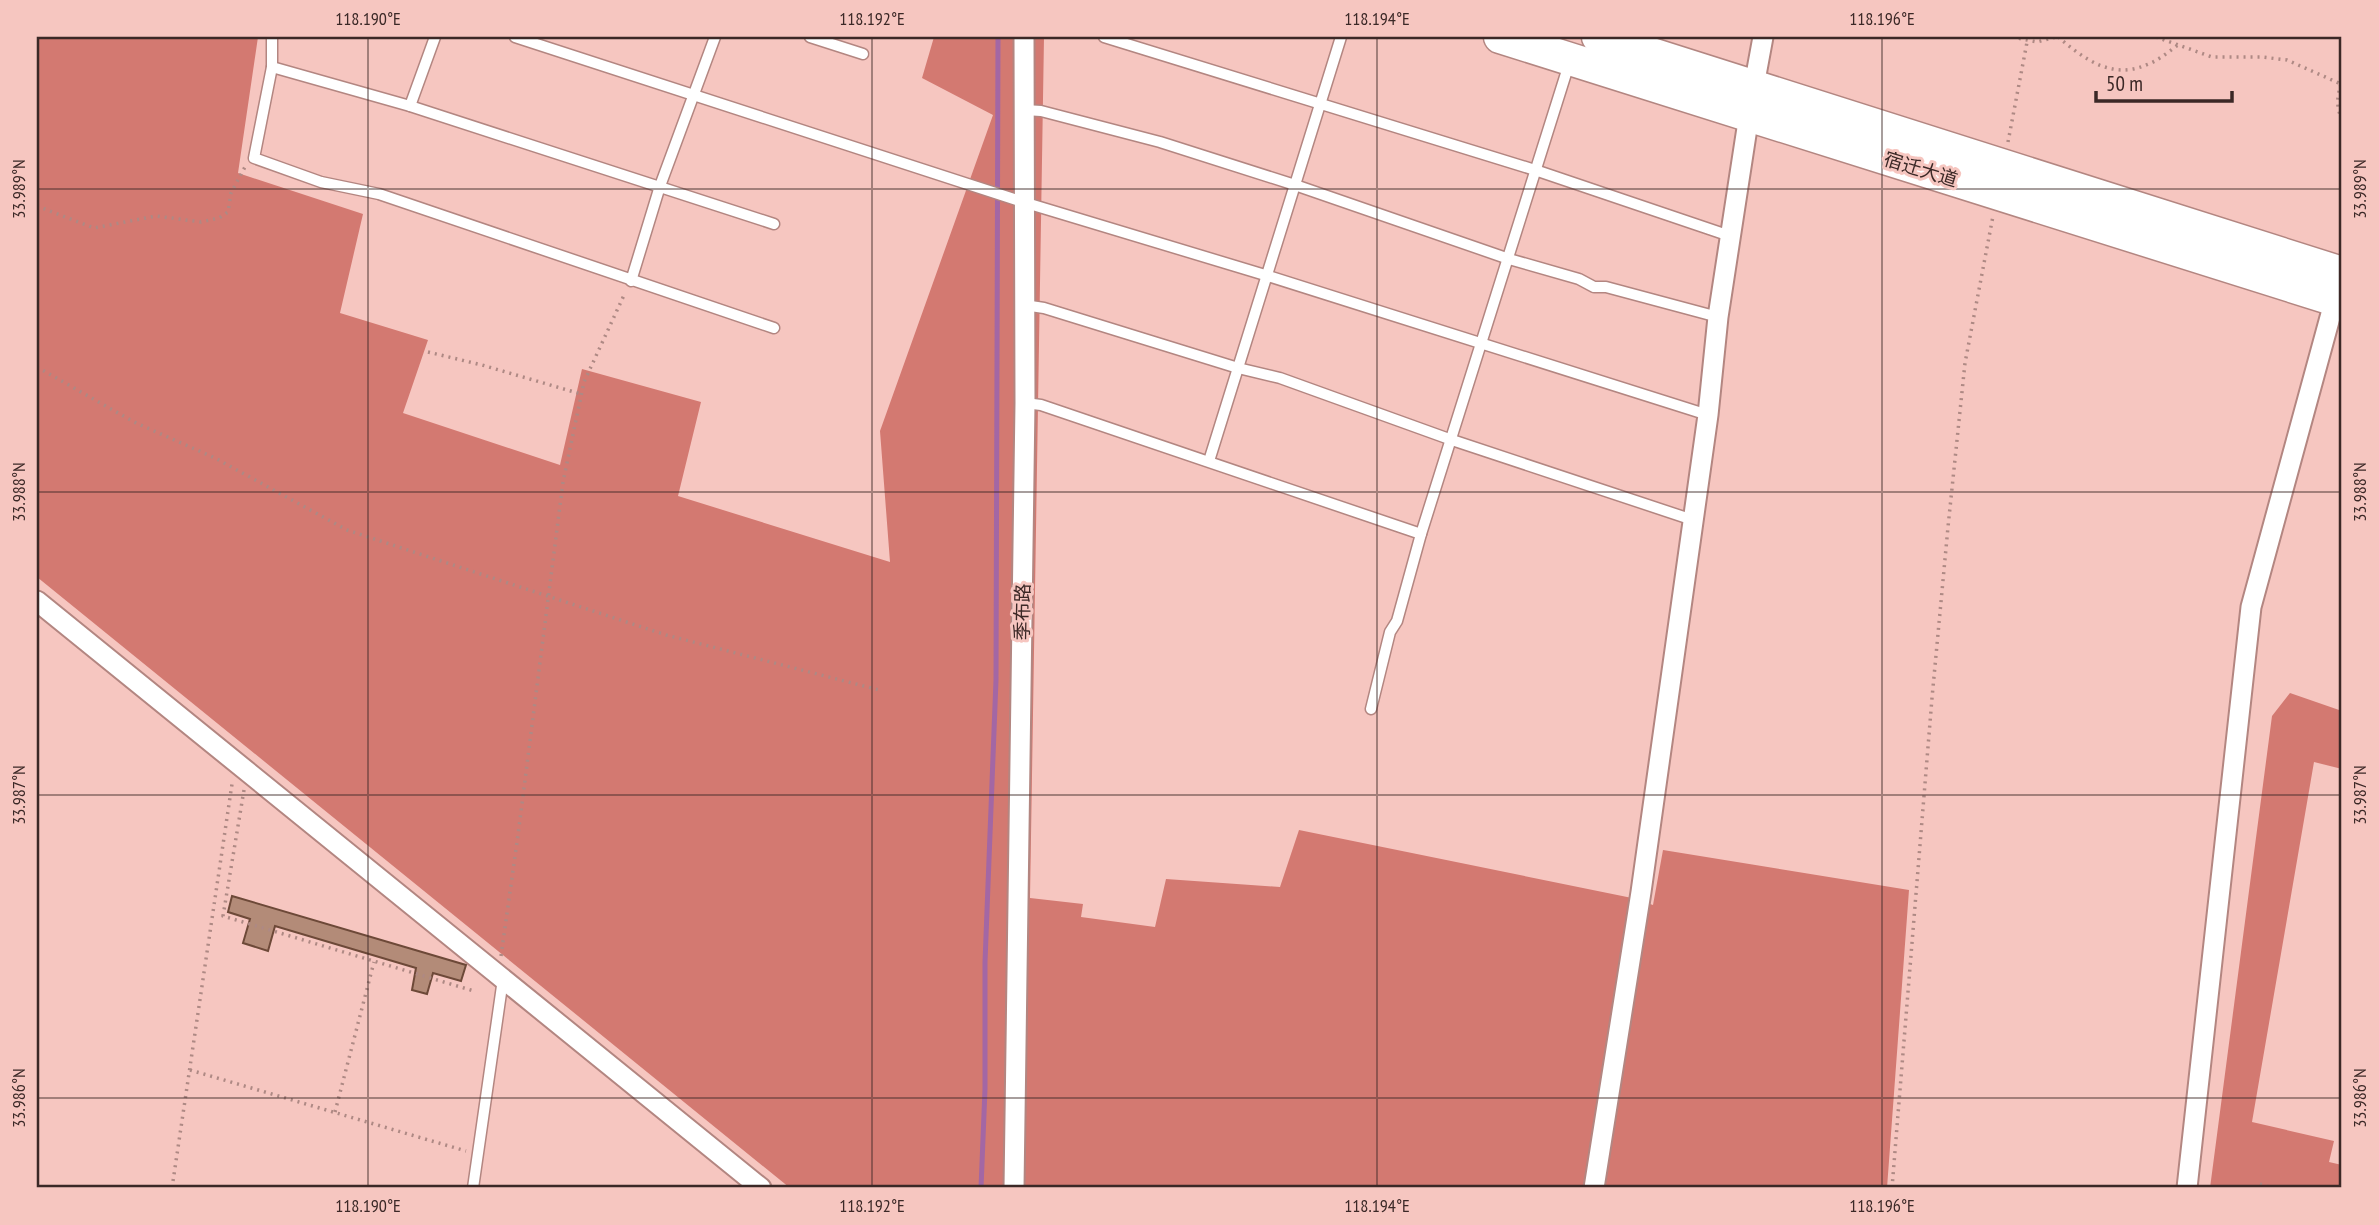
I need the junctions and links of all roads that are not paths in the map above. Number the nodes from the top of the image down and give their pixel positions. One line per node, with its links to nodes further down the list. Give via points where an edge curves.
1 (272, 37): 14 (lane)
2 (435, 37): 18 (lane)
3 (515, 37): 15 (lane)
4 (715, 37): 15 (lane)
5 (810, 37): 12 (lane)
6 (1024, 37): 19 (street, 季布路)
7 (1104, 37): 17 (lane)
8 (1341, 37): 17 (lane)
9 (1500, 37): 13 (main road, 宿迁大道)
10 (1598, 37): 16 (main road, 宿迁大道)
11 (1763, 37): 16 (street)
12 (863, 54)
13 (1571, 59): 16 (main road, 宿迁大道); 20 (lane)
14 (272, 66): 18 (lane); 28 (lane, via 254,158 321,182 379,194)
15 (694, 95): 22 (lane); 23 (lane)
16 (1751, 100): 25 (street); 29 (main road, 宿迁大道)
17 (1320, 104): 20 (lane); 21 (lane)
18 (410, 106): 22 (lane)
19 (1025, 110): 21 (lane, via 1160,142); 23 (street, 季布路)
20 (1535, 170): 25 (lane); 26 (lane)
21 (1295, 185): 26 (lane); 27 (lane)
22 (660, 186): 24 (lane); 28 (lane)
23 (1014, 199): 27 (lane); 30 (street, 季布路)
24 (774, 224)
25 (1730, 236): 31 (street)
26 (1509, 259): 31 (lane, via 1594,287); 33 (lane)
27 (1265, 275): 33 (lane); 34 (lane)
28 (631, 281): 32 (lane)
29 (2341, 284): 48 (street, via 2250,607)
30 (1023, 305): 34 (lane); 35 (street, 季布路)
31 (1718, 317): 36 (street)
32 (774, 328)
33 (1480, 344): 36 (lane); 37 (lane)
34 (1238, 368): 37 (lane, via 1280,378); 38 (lane)
35 (1025, 403): 38 (lane); 46 (street, 季布路)
36 (1708, 415): 39 (street)
37 (1452, 440): 39 (lane); 40 (lane)
38 (1209, 461): 40 (lane)
39 (1693, 520): 47 (street)
40 (1421, 534): 42 (lane)
41 (37, 601): 43 (street)
42 (1371, 709)
43 (500, 977): 44 (lane); 45 (street)
44 (473, 1188)
45 (761, 1188)
46 (1014, 1188)
47 (1594, 1188)
48 (2187, 1188)

